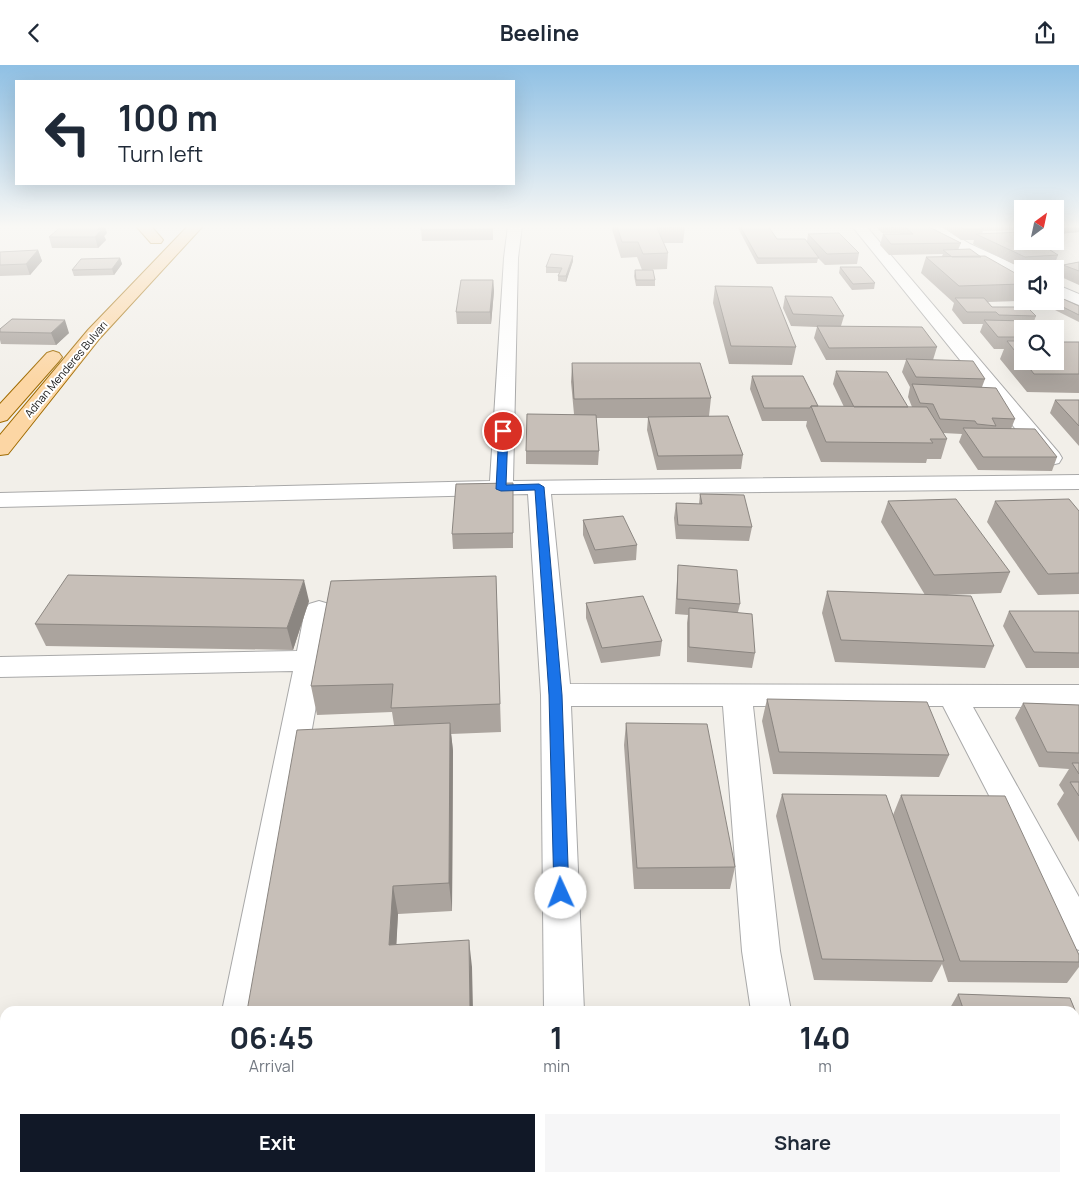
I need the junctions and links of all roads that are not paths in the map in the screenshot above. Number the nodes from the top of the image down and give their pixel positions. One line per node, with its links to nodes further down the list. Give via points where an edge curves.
1 (147, 278): 8 (main road, Adnan Menderes Bulvarı, via 94,334)
2 (510, 278): 11 (street)
3 (903, 278): 9 (street)
4 (1064, 293): 5 (street)
5 (1079, 300)
6 (97, 307): 7 (main road, Adnan Menderes Bulvarı)
7 (0, 417)
8 (0, 449)
9 (1076, 485): 10 (street)
10 (539, 487): 11 (street); 16 (street)
11 (501, 489): 12 (street)
12 (0, 500)
13 (319, 610): 14 (street)
14 (310, 661): 15 (street); 21 (street)
15 (0, 667)
16 (556, 695): 17 (street); 22 (street)
17 (737, 695): 19 (street); 23 (street, via 761,951)
18 (1079, 696): 19 (street)
19 (953, 697): 20 (street)
20 (1079, 933)
21 (243, 1006)
22 (564, 1006)
23 (771, 1006)

